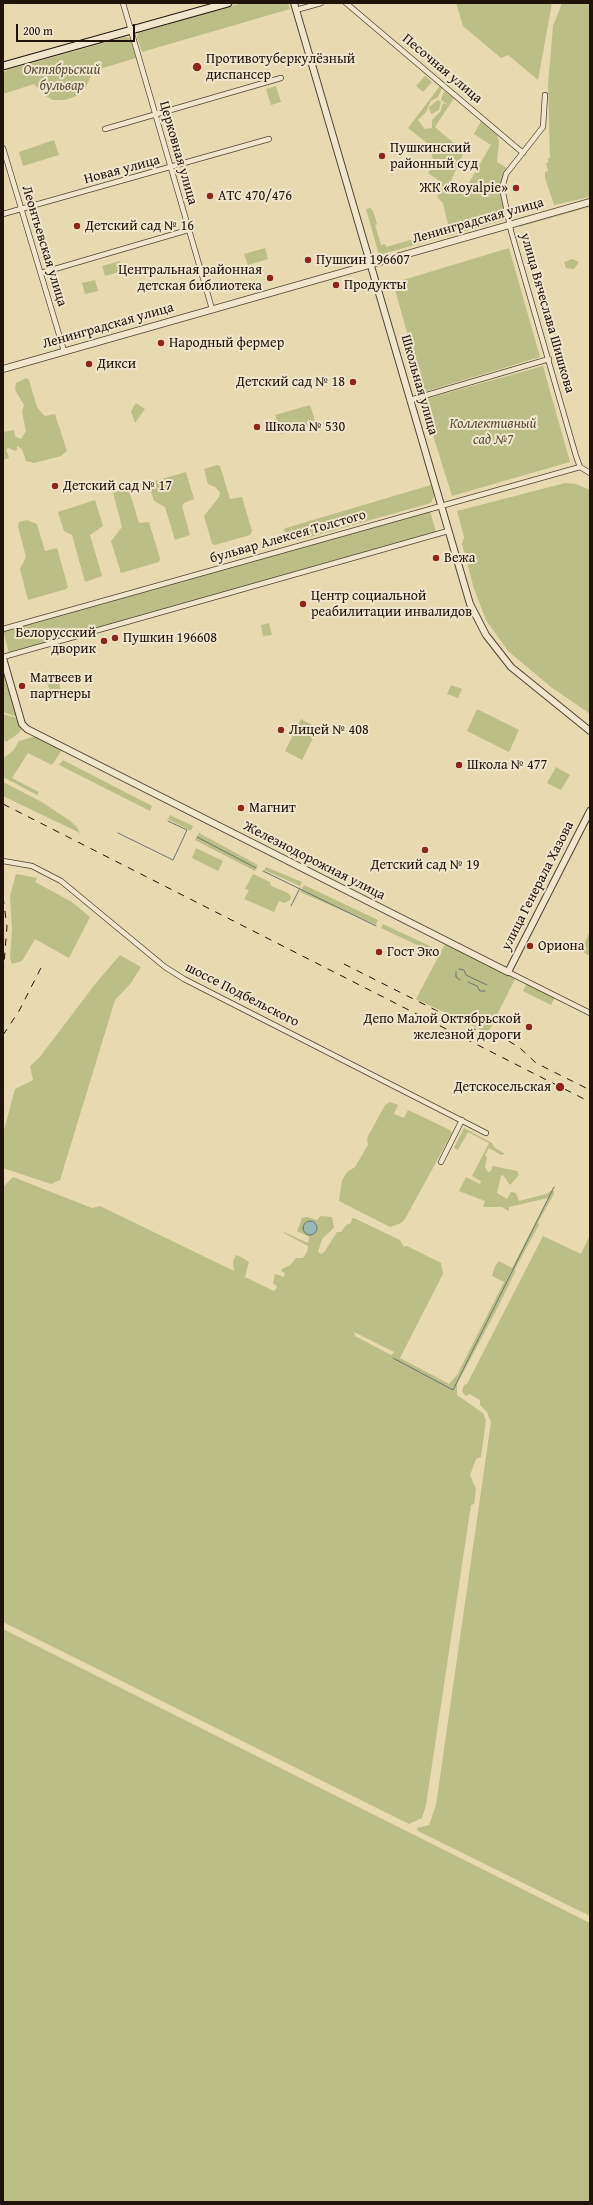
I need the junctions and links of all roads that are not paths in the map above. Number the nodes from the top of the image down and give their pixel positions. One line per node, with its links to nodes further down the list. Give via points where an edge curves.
1 (123, 3): 7 (street, Церковная улица)
2 (228, 3): 7 (main road)
3 (294, 3): 6 (street, Школьная улица)
4 (320, 3): 6 (street)
5 (346, 3): 15 (street, Песочная улица)
6 (296, 10): 22 (street, Школьная улица)
7 (131, 31): 8 (main road); 11 (street, Церковная улица)
8 (3, 66)
9 (281, 78): 11 (street)
10 (545, 94): 15 (street, улица Вячеслава Шишкова, via 543,127)
11 (156, 114): 12 (street); 16 (street, Церковная улица)
12 (104, 129)
13 (269, 139): 16 (street, Новая улица)
14 (3, 148): 18 (street, Леонтьевская улица)
15 (523, 153): 20 (street, улица Вячеслава Шишкова, via 503,181 503,195)
16 (170, 168): 18 (street, Новая улица); 21 (street, Церковная улица)
17 (590, 202): 20 (street, Ленинградская улица)
18 (21, 209): 19 (street, Новая улица); 23 (street, Леонтьевская улица)
19 (3, 214)
20 (511, 225): 22 (street, Ленинградская улица); 26 (street, улица Вячеслава Шишкова)
21 (188, 230): 23 (street); 24 (street, Церковная улица)
22 (371, 264): 24 (street, Ленинградская улица); 28 (street, Школьная улица)
23 (41, 273): 25 (street, Леонтьевская улица)
24 (212, 309): 25 (street, Ленинградская улица)
25 (64, 351): 27 (street, Ленинградская улица)
26 (549, 359): 28 (street); 29 (street, улица Вячеслава Шишкова)
27 (3, 369)
28 (410, 400): 31 (street, Школьная улица)
29 (580, 467): 30 (street); 31 (street, бульвар Алексея Толстого)
30 (590, 473)
31 (441, 505): 32 (street, Школьная улица); 33 (street, бульвар Алексея Толстого)
32 (448, 531): 34 (street); 35 (street, Школьная улица, via 470,604 495,649 524,678)
33 (3, 629)
34 (3, 657): 38 (street, Железнодорожная улица, via 22,724 27,729)
35 (590, 731)
36 (590, 811): 38 (street, улица Генерала Хазова)
37 (3, 861): 40 (street, шоссе Подбельского, via 32,866 61,881 165,967 184,979)
38 (508, 972): 39 (street, Железнодорожная улица)
39 (590, 1013)
40 (462, 1120): 41 (street, шоссе Подбельского); 42 (street)
41 (486, 1133)
42 (442, 1162)

